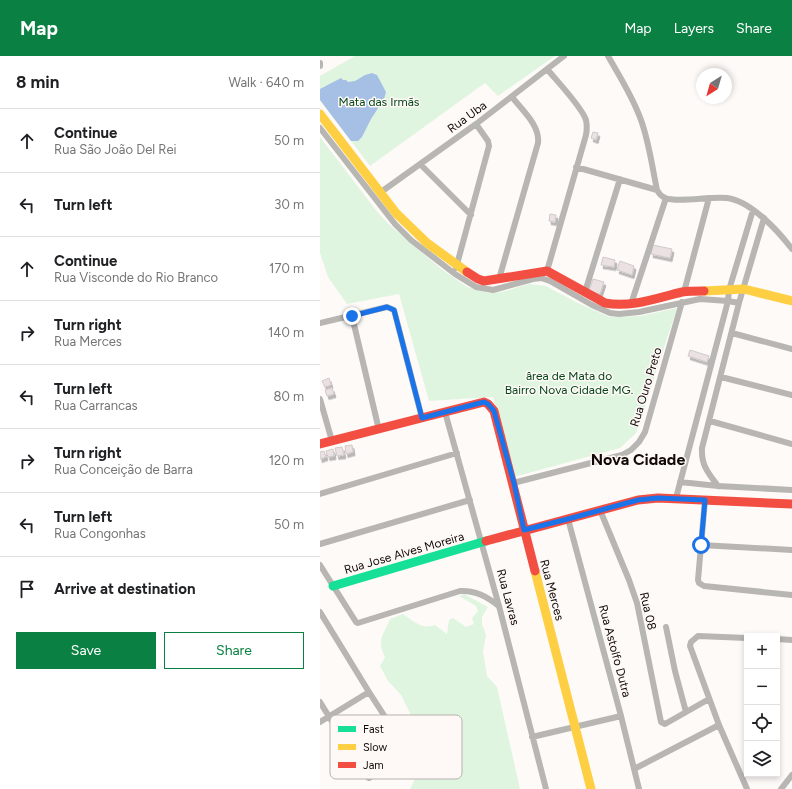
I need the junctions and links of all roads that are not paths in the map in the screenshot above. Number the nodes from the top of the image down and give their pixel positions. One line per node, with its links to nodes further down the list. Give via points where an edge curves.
1 (564, 56): 3 (street, Rua Uba)
2 (608, 56): 11 (street, via 641,118)
3 (547, 69): 4 (street, Rua Uba); 9 (street, via 586,119 586,136)
4 (512, 97): 6 (street, Rua Uba); 21 (street, via 539,136)
5 (320, 114): 12 (street)
6 (476, 124): 8 (street, Rua Uba); 16 (street, via 489,146)
7 (320, 128): 19 (street, via 410,240)
8 (420, 164): 12 (street, Rua Uba); 16 (street)
9 (576, 167): 10 (street); 20 (street)
10 (620, 179): 11 (street); 24 (street)
11 (657, 190): 13 (street)
12 (381, 192): 19 (street, via 396,213)
13 (666, 198): 14 (street); 30 (street)
14 (709, 198): 15 (street, via 733,199); 25 (street)
15 (753, 210): 17 (street); 23 (street)
16 (470, 215): 19 (street)
17 (764, 218): 18 (street); 22 (street)
18 (792, 249)
19 (456, 270): 21 (street, via 484,281); 28 (street, via 468,284 492,290 541,278 610,313 639,312)
20 (547, 271): 21 (street); 24 (street)
21 (499, 279)
22 (744, 289): 23 (street); 26 (street); 29 (street)
23 (730, 290): 25 (street); 27 (street)
24 (584, 292): 30 (street, via 605,303)
25 (684, 292): 30 (street)
26 (792, 300)
27 (728, 301): 28 (street, via 700,299); 29 (street); 46 (street)
28 (682, 302): 47 (street, Rua Ouro Preto, via 645,432 632,450 622,455)
29 (739, 303): 33 (street)
30 (631, 304)
31 (352, 316): 32 (street); 39 (street, via 387,307 394,310); 41 (street)
32 (320, 323)
33 (732, 333): 34 (street); 35 (street)
34 (792, 349)
35 (721, 377): 36 (street); 40 (street)
36 (792, 396)
37 (320, 399): 42 (street)
38 (445, 412): 39 (street); 45 (street, Rua Lavras); 47 (street, Rua Merces, via 484,402 488,404 494,411)
39 (422, 418): 41 (street)
40 (710, 421): 44 (street); 48 (street, via 702,448 702,458 708,474)
41 (379, 430): 42 (street)
42 (332, 441): 43 (street)
43 (320, 444)
44 (792, 444)
45 (457, 454): 50 (street); 52 (street, Rua Lavras)
46 (680, 482): 48 (street); 51 (street)
47 (514, 483): 57 (street, Rua Merces)
48 (718, 486): 49 (street)
49 (792, 490)
50 (320, 494)
51 (676, 498): 53 (street, Rua Jose Alves Moreira); 55 (street, Rua Jose Alves Moreira, via 638,500)
52 (470, 500): 58 (street, Rua Lavras); 59 (street)
53 (705, 500): 54 (street, Rua Jose Alves Moreira); 60 (street)
54 (792, 504)
55 (600, 510): 56 (street, Rua Jose Alves Moreira); 74 (street, Rua 08, via 636,603 660,721 665,724)
56 (568, 519): 57 (street, Rua Jose Alves Moreira); 77 (street, Rua Astolfo Dutra)
57 (524, 530): 58 (street, Rua Jose Alves Moreira); 82 (street, Rua Merces)
58 (481, 542): 63 (street, Rua Jose Alves Moreira); 65 (street, Rua Lavras)
59 (320, 544)
60 (701, 545): 61 (street); 64 (street, via 698,580 704,586)
61 (792, 550)
62 (320, 565): 63 (street)
63 (333, 586): 65 (street, via 356,622 360,623 460,591 477,592)
64 (792, 595)
65 (499, 606): 83 (street, Rua Lavras)
66 (320, 612): 71 (street)
67 (666, 626): 74 (street)
68 (744, 638): 72 (street, via 698,636 691,642 690,646)
69 (780, 639): 70 (street)
70 (792, 640)
71 (369, 692): 75 (street); 76 (street)
72 (709, 699): 74 (street); 81 (street)
73 (320, 702): 78 (street)
74 (686, 712)
75 (331, 715)
76 (384, 715)
77 (621, 716): 82 (street); 84 (street, Rua Astolfo Dutra)
78 (328, 717): 79 (street); 80 (street)
79 (330, 720)
80 (320, 722)
81 (719, 725): 84 (street); 89 (street)
82 (575, 727): 83 (street); 87 (street, Rua Merces)
83 (532, 737): 86 (street, Rua Lavras)
84 (634, 769): 88 (street, Rua Astolfo Dutra)
85 (792, 775): 90 (street)
86 (546, 789)
87 (592, 789)
88 (639, 789)
89 (747, 789)
90 (781, 789)

